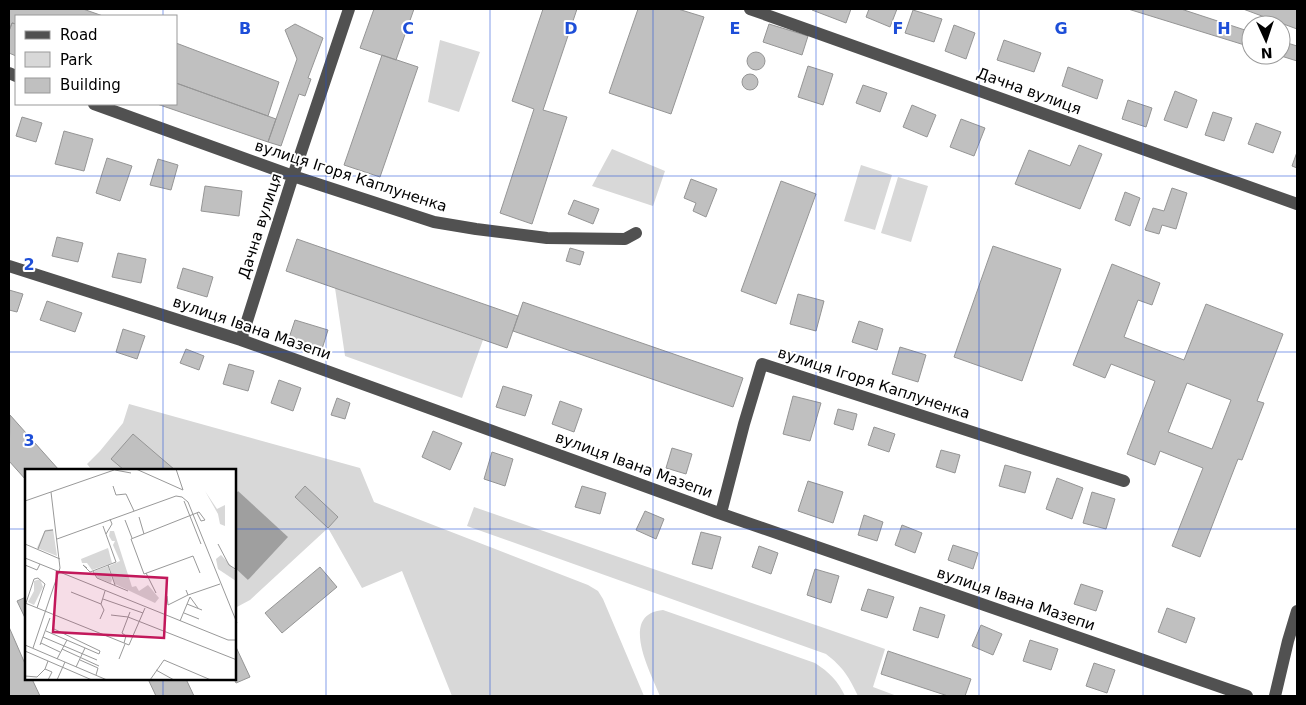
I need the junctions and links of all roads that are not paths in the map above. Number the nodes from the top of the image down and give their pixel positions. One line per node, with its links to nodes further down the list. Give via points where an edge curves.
1 (349, 9): 4 (street, Дачна вулиця)
2 (750, 9): 5 (street, Дачна вулиця)
3 (97, 105): 4 (street, вулиця Ігоря Каплуненка)
4 (293, 176): 6 (street, вулиця Ігоря Каплуненка, via 434,222 548,238 625,239); 8 (street, Дачна вулиця)
5 (1297, 204)
6 (636, 233)
7 (9, 266): 8 (street, вулиця Івана Мазепи)
8 (241, 340): 10 (street, вулиця Івана Мазепи)
9 (1124, 481): 10 (street, вулиця Ігоря Каплуненка, via 762,364)
10 (721, 513): 12 (street, вулиця Івана Мазепи)
11 (1297, 611): 13 (street)
12 (1247, 696)
13 (1275, 696)

